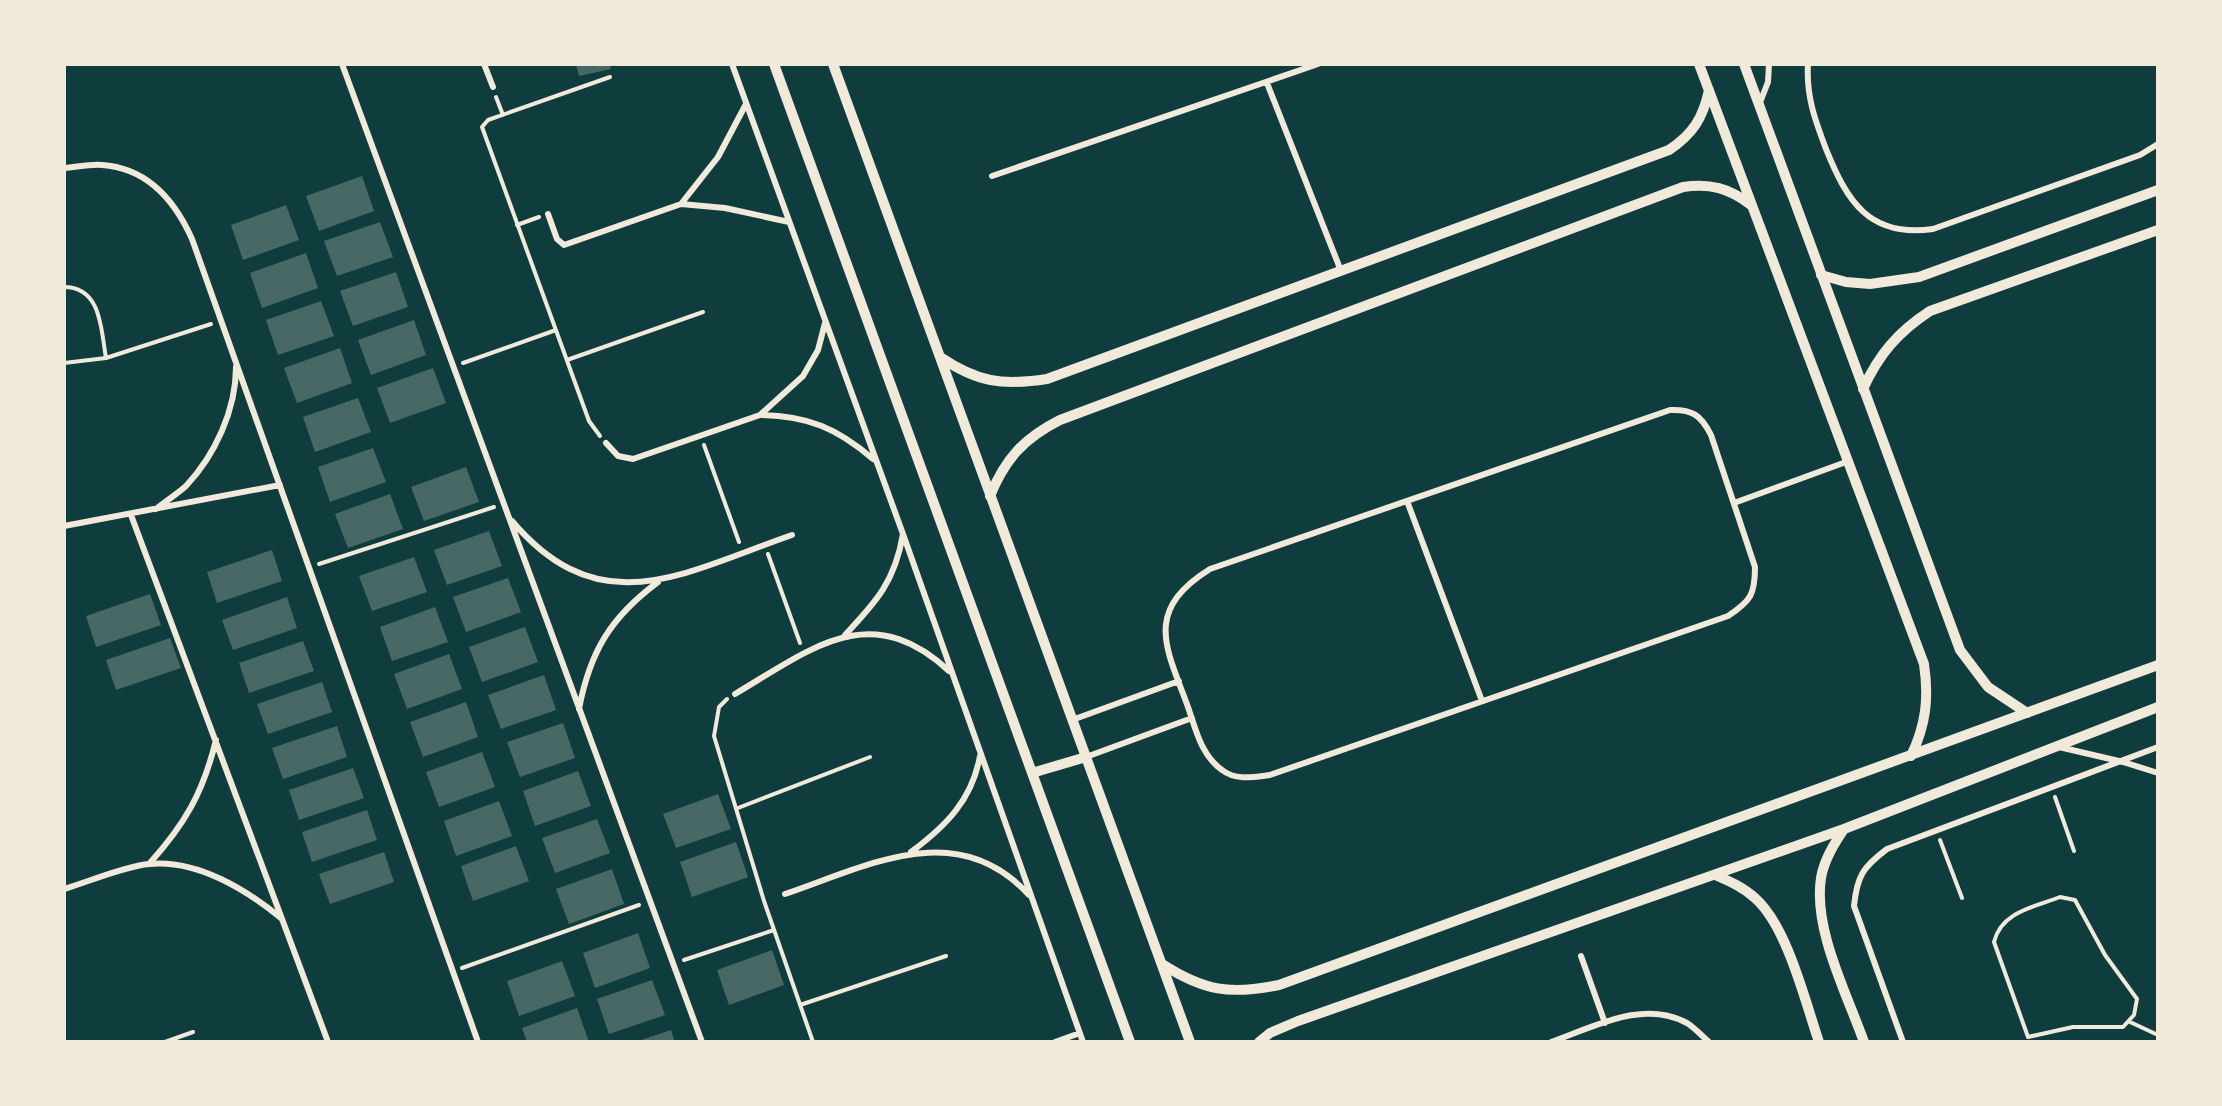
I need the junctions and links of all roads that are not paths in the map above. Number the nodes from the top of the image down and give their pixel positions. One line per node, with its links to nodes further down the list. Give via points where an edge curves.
1 (342, 64): 41 (street)
2 (484, 64): 12 (street)
3 (732, 64): 14 (street)
4 (774, 64): 64 (street)
5 (833, 64): 28 (street)
6 (1318, 64): 11 (street)
7 (1699, 64): 13 (street)
8 (1744, 64): 15 (street)
9 (1769, 64): 15 (street, via 1768,82)
10 (1808, 64): 16 (street, via 1812,113 1845,192 1863,212 1898,229 1932,229 2140,155)
11 (1267, 83): 18 (street); 25 (street)
12 (493, 87)
13 (1709, 90): 21 (street); 25 (street, via 1697,125 1685,140 1669,150)
14 (746, 104): 20 (street, via 718,157); 23 (street)
15 (1759, 105): 26 (street)
16 (2157, 144)
17 (64, 168): 29 (street, via 102,165 132,172 159,188 179,211 192,239)
18 (992, 176)
19 (2157, 190): 26 (street, via 1920,277 1870,284)
20 (681, 204): 22 (street, via 564,245 557,239); 23 (street, via 725,208)
21 (1751, 205): 34 (street); 36 (street, via 1719,186 1683,187 1060,420 1036,432 1016,449 1000,471)
22 (548, 214)
23 (789, 222): 27 (street)
24 (2157, 230): 30 (street, via 1930,311 1889,343)
25 (1341, 271): 28 (street, via 1047,379 1019,384 990,381 963,372)
26 (1821, 275): 30 (street)
27 (825, 323): 31 (street, via 818,350 803,376); 33 (street)
28 (939, 357): 36 (street)
29 (236, 360): 35 (street); 39 (street, via 227,418 210,455 185,487)
30 (1863, 389): 54 (street, via 1960,650 1988,687)
31 (760, 414): 32 (street, via 633,459 618,456); 33 (street, via 790,416 822,425 850,440)
32 (606, 443)
33 (874, 460): 43 (street)
34 (1846, 462): 38 (street); 61 (street, via 1924,664 1926,711)
35 (280, 485): 39 (street); 79 (street)
36 (990, 496): 56 (street)
37 (1407, 501): 38 (street, via 1670,410 1688,410 1703,419 1712,435); 49 (street, via 1210,569 1191,581 1176,598 1167,618 1164,640); 51 (street)
38 (1734, 503): 51 (street, via 1755,567 1755,587 1745,605 1728,615)
39 (153, 510): 40 (street)
40 (131, 515): 42 (street); 57 (street)
41 (509, 518): 45 (street, via 532,544 591,578 624,584); 53 (street)
42 (64, 526)
43 (903, 534): 46 (street, via 898,562 884,588); 48 (street)
44 (792, 535): 45 (street)
45 (658, 581): 53 (street, via 633,600 602,640 585,678)
46 (845, 635): 48 (street, via 874,634 902,640 929,652); 50 (street, via 804,653)
47 (2157, 665): 54 (street)
48 (951, 673): 60 (street)
49 (1179, 681): 55 (street); 56 (street)
50 (735, 694)
51 (1482, 701): 55 (street, via 1270,775 1246,779 1224,772 1206,756)
52 (2157, 707): 58 (street)
53 (579, 709): 80 (street)
54 (2027, 713): 61 (street)
55 (1192, 718): 62 (street)
56 (1072, 720): 62 (street)
57 (216, 740): 68 (street, via 193,808); 73 (street)
58 (2058, 747): 63 (street); 66 (street)
59 (2157, 747): 63 (street)
60 (980, 755): 67 (street, via 976,778 960,807 938,832); 72 (street)
61 (1911, 756): 75 (street, via 1279,985 1249,991 1218,990 1188,981)
62 (1086, 757): 64 (street); 75 (street)
63 (2123, 762): 65 (street); 90 (street, via 1887,849 1868,863 1856,883 1854,906)
64 (1032, 773): 83 (street)
65 (2157, 773)
66 (1844, 828): 69 (street); 89 (street, via 1821,877 1819,903 1824,930)
67 (911, 852): 71 (street); 72 (street, via 947,852 982,861 1014,879)
68 (149, 864): 70 (street); 73 (street, via 186,867 222,879 255,896)
69 (1715, 875): 85 (street, via 1298,1021); 88 (street, via 1747,891 1772,917)
70 (64, 890)
71 (785, 894)
72 (1032, 898): 77 (street)
73 (282, 919): 78 (street)
74 (1581, 956): 76 (street)
75 (1162, 964): 84 (street)
76 (1605, 1023): 86 (street); 87 (street, via 1632,1014 1661,1014 1687,1024)
77 (1080, 1033): 81 (street); 82 (street)
78 (328, 1041)
79 (478, 1041)
80 (702, 1041)
81 (1055, 1041)
82 (1083, 1041)
83 (1130, 1041)
84 (1190, 1041)
85 (1259, 1041)
86 (1554, 1041)
87 (1709, 1041)
88 (1819, 1041)
89 (1864, 1041)
90 (1903, 1041)

